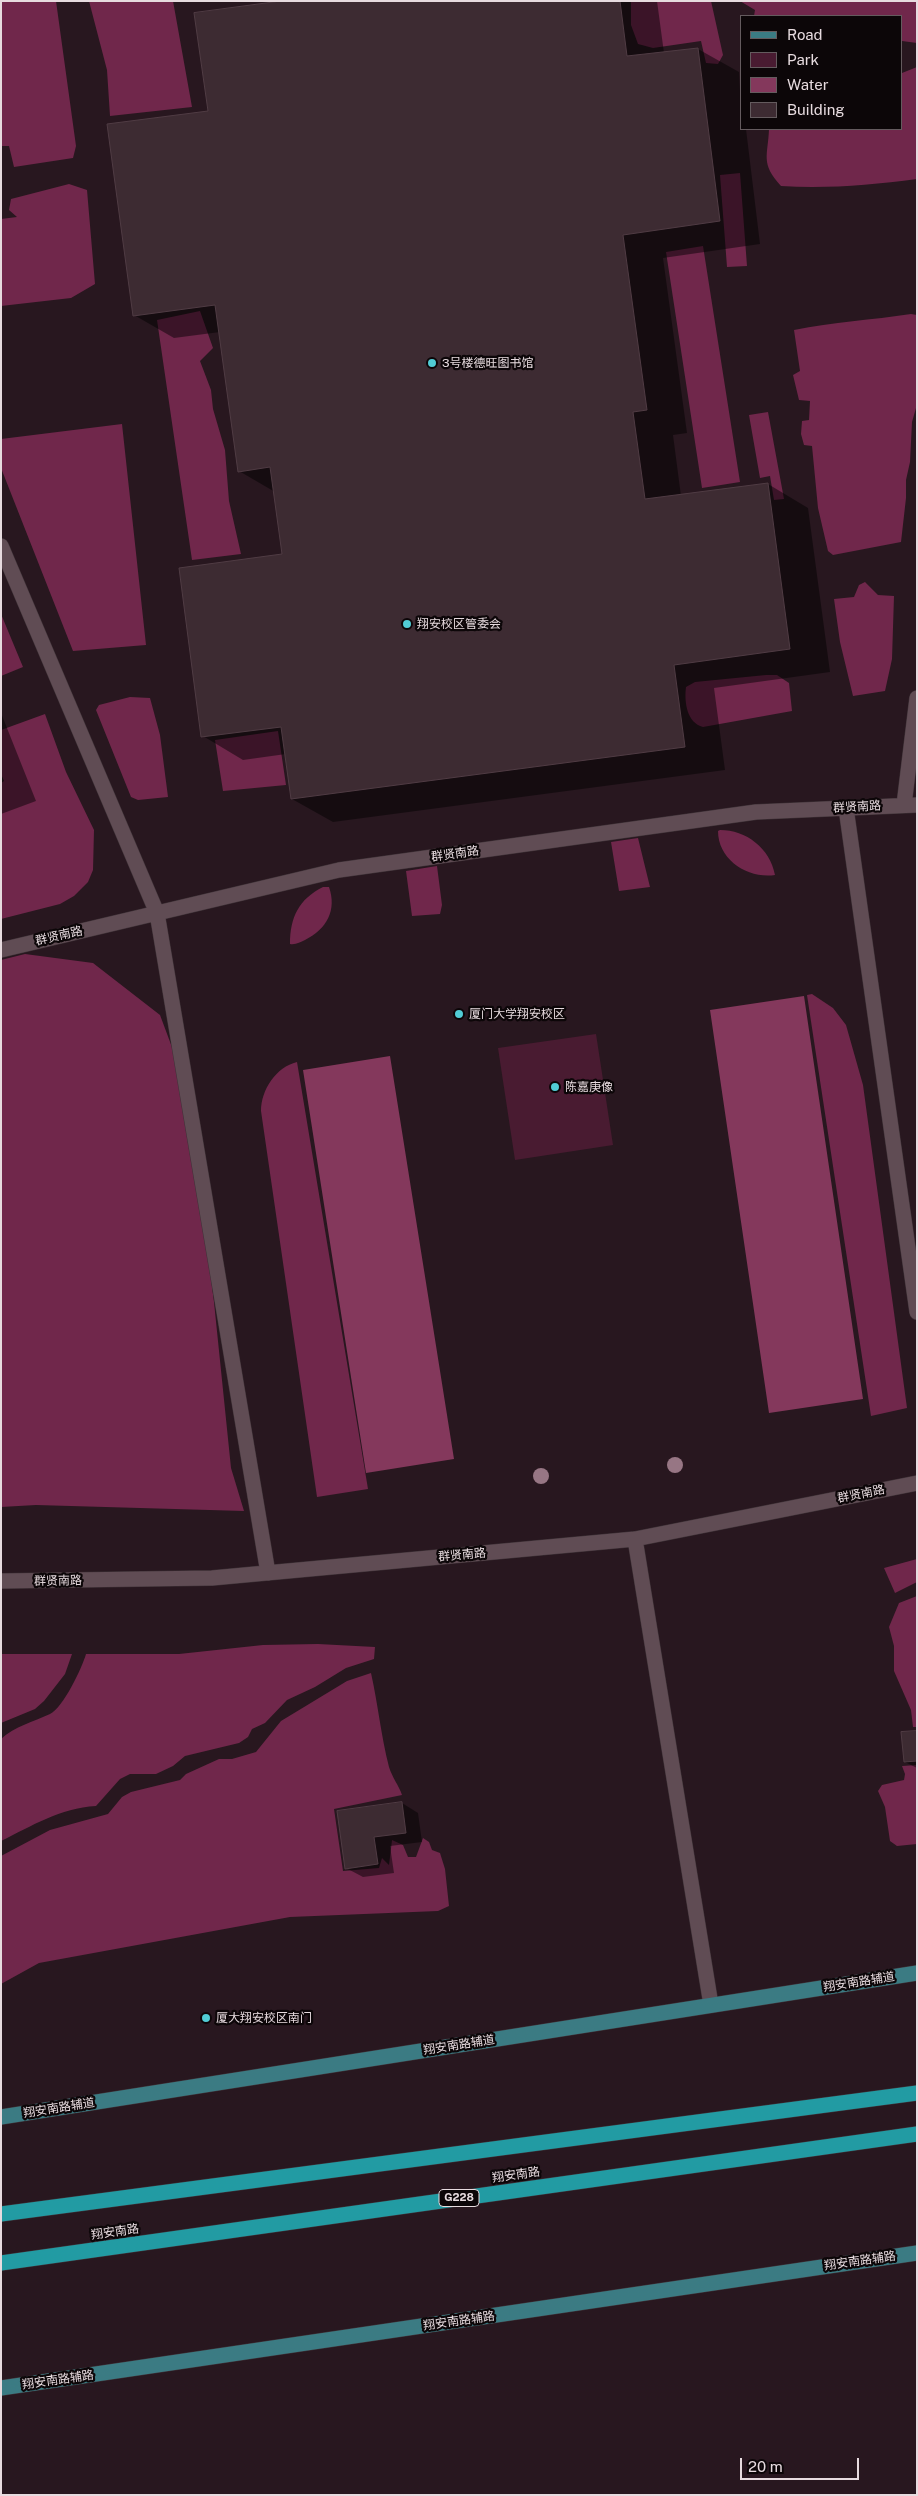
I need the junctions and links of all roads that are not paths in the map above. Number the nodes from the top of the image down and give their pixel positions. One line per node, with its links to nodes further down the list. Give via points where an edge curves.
1 (1, 546): 5 (street)
2 (917, 698): 3 (street)
3 (910, 805): 4 (street, 群贤南路)
4 (846, 808): 5 (street, 群贤南路, via 756,812 338,870); 7 (street)
5 (157, 913): 6 (street, 群贤南路); 10 (street)
6 (1, 950)
7 (917, 1312)
8 (917, 1483): 9 (street, 群贤南路)
9 (635, 1539): 10 (street, 群贤南路); 13 (street)
10 (268, 1573): 11 (street, 群贤南路, via 212,1578)
11 (1, 1581)
12 (917, 1973): 13 (main road, 翔安南路辅道)
13 (711, 2006): 15 (main road, 翔安南路辅道)
14 (917, 2093): 17 (highway)
15 (1, 2117)
16 (917, 2134): 19 (highway, 翔安南路 / G228)
17 (1, 2214)
18 (917, 2253): 20 (main road, 翔安南路辅路)
19 (1, 2263)
20 (1, 2388)

